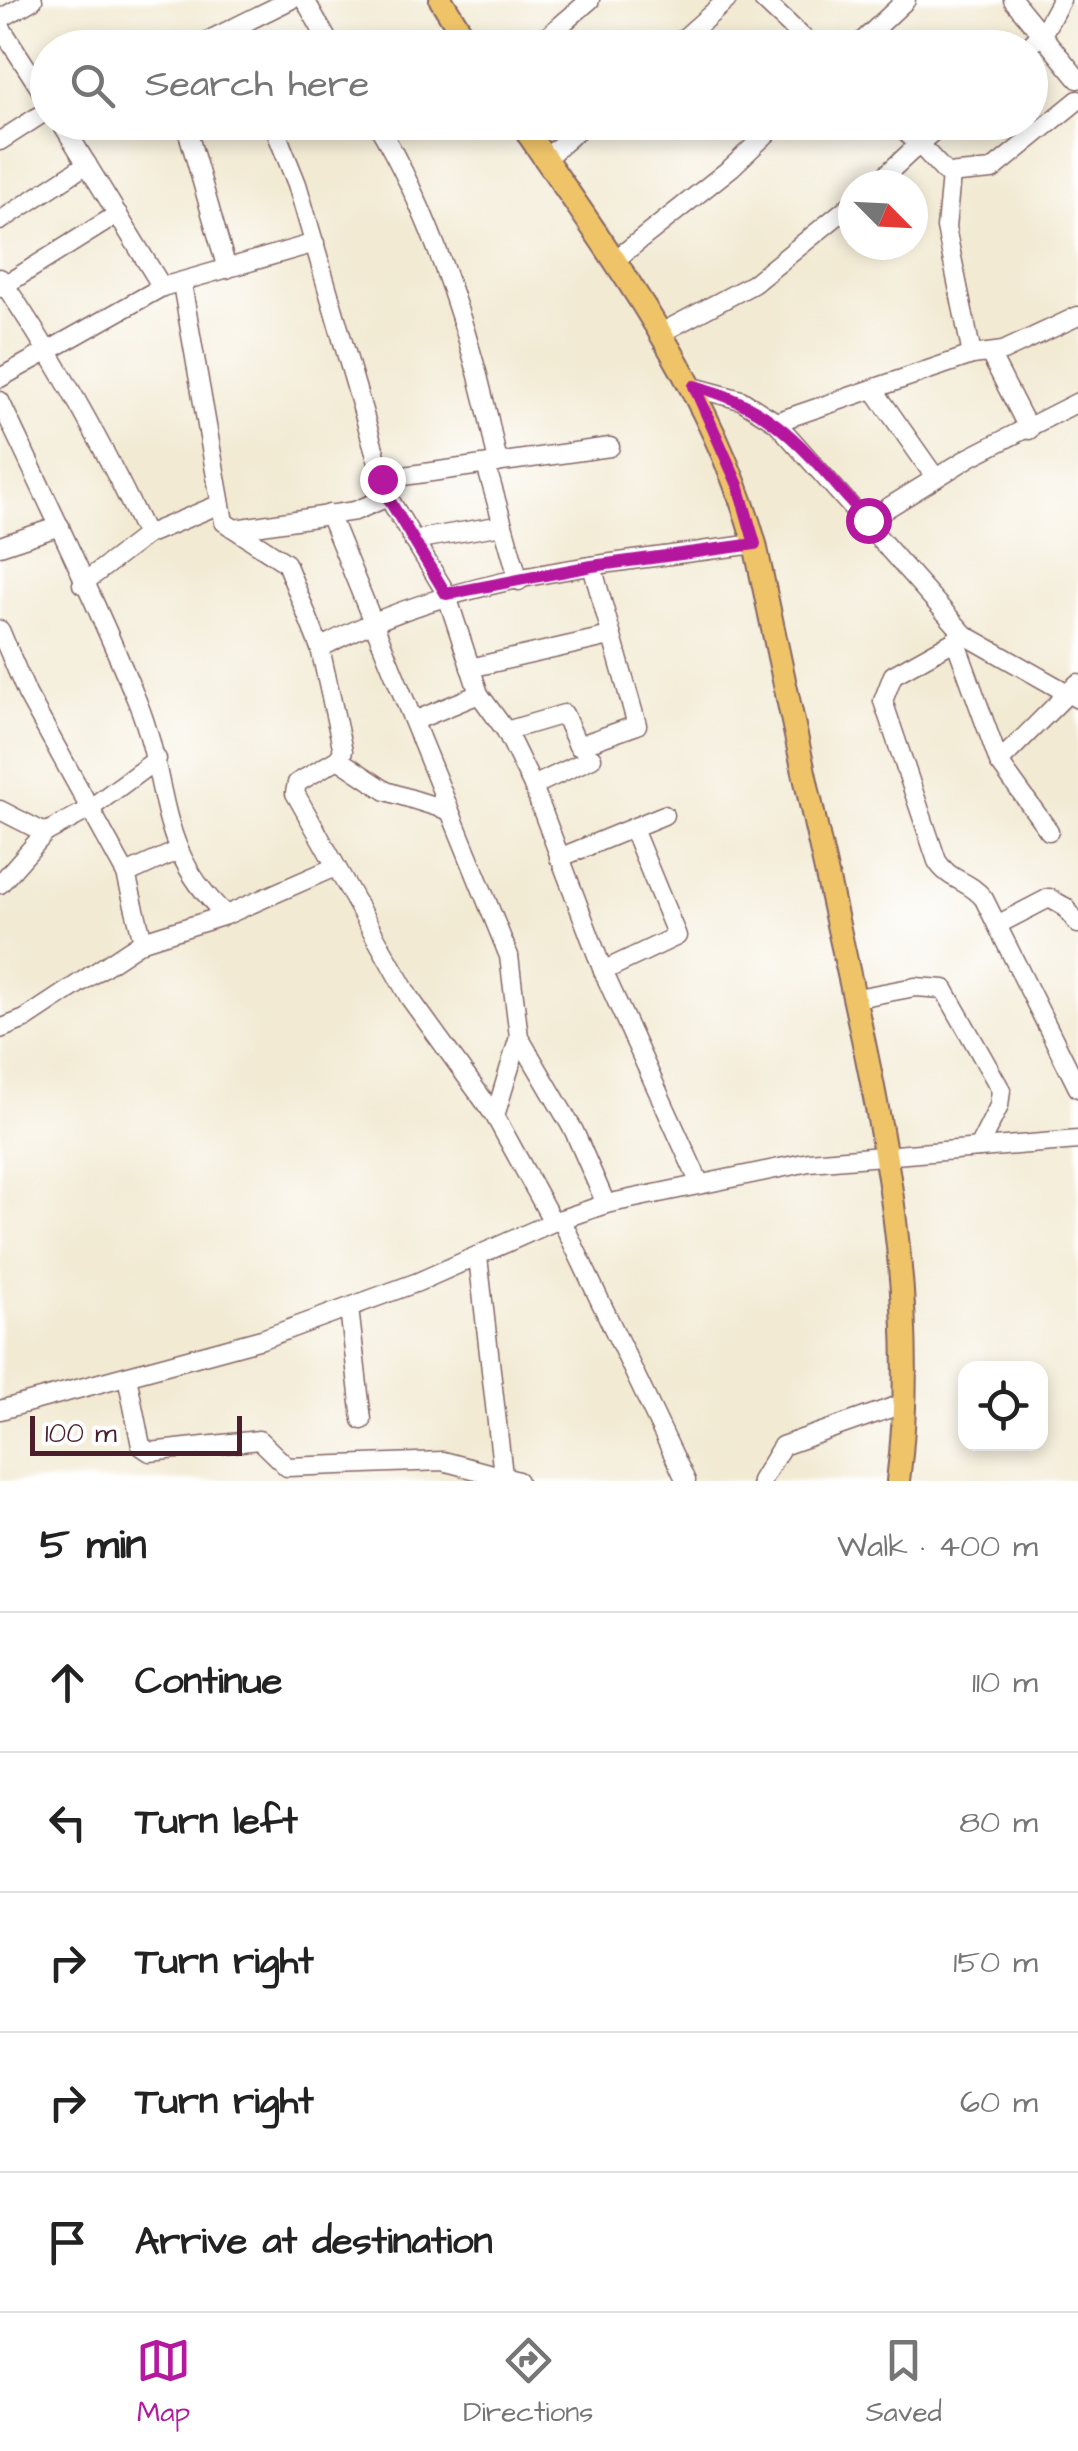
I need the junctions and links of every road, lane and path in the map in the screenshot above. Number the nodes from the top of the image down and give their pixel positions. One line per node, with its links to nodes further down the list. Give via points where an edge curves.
1 (33, 0): 11 (street)
2 (290, 0): 12 (street)
3 (305, 0): 13 (street)
4 (441, 0): 14 (main road)
5 (590, 0): 15 (street)
6 (727, 0): 16 (street)
7 (763, 0): 17 (street)
8 (906, 0): 18 (street)
9 (1013, 0): 19 (street)
10 (1061, 0): 20 (street)
11 (0, 25): 22 (street)
12 (250, 30)
13 (322, 30)
14 (460, 30)
15 (555, 30)
16 (693, 30)
17 (795, 30)
18 (875, 30)
19 (1040, 30)
20 (1045, 30)
21 (1048, 40): 23 (street)
22 (30, 72)
23 (1078, 79)
24 (1078, 100): 26 (street)
25 (30, 121): 27 (street)
26 (1048, 124)
27 (0, 140)
28 (73, 140): 40 (street)
29 (190, 140): 48 (street)
30 (278, 140): 46 (street)
31 (387, 140): 64 (street, via 406,172 484,394)
32 (532, 140): 39 (main road)
33 (566, 140): 39 (street)
34 (760, 140): 47 (street)
35 (915, 140): 38 (street)
36 (924, 140): 38 (street)
37 (1029, 140): 42 (street, via 992,170)
38 (919, 144): 41 (street); 42 (street)
39 (545, 159): 47 (main road)
40 (88, 164): 43 (street); 45 (street)
41 (891, 170)
42 (951, 175): 55 (street, via 946,228)
43 (118, 214): 49 (street); 51 (street)
44 (838, 215): 53 (street, via 753,284)
45 (0, 221)
46 (315, 243): 48 (street); 66 (street)
47 (616, 260): 53 (main road)
48 (228, 270): 50 (street)
49 (2, 284): 54 (street)
50 (182, 284): 51 (street); 68 (street)
51 (162, 288): 54 (street)
52 (1078, 316): 55 (street)
53 (660, 334): 57 (main road)
54 (49, 350): 56 (street); 74 (street)
55 (981, 354): 58 (street); 62 (street)
56 (0, 378)
57 (694, 386): 61 (street, via 742,400); 76 (main road, via 738,485)
58 (874, 390): 61 (street); 65 (street)
59 (0, 402): 72 (street)
60 (1078, 402): 62 (street)
61 (776, 422): 70 (street)
62 (1029, 430): 65 (street)
63 (610, 447): 64 (street)
64 (492, 464): 66 (street); 71 (street)
65 (936, 477): 70 (street)
66 (382, 479): 67 (street)
67 (388, 498): 69 (street); 75 (street)
68 (218, 506): 73 (street); 74 (street)
69 (329, 514): 73 (street); 82 (street)
70 (868, 520): 85 (street)
71 (503, 525): 75 (street); 79 (street)
72 (60, 526): 77 (street); 80 (street)
73 (235, 529): 86 (street, via 291,569)
74 (146, 535): 80 (street)
75 (413, 540): 81 (street)
76 (755, 544): 78 (street); 114 (main road)
77 (0, 546)
78 (592, 566): 79 (street); 84 (street)
79 (519, 580): 81 (street)
80 (82, 584): 93 (street)
81 (446, 594): 82 (street); 87 (street)
82 (374, 620): 86 (street); 90 (street)
83 (0, 630): 98 (street)
84 (610, 636): 87 (street); 91 (street, via 637,725 578,746 564,714)
85 (960, 638): 88 (street); 95 (street); 111 (street, via 893,675 884,701 937,861 950,878 980,893)
86 (320, 648): 94 (street, via 343,748)
87 (470, 668): 89 (street)
88 (1074, 692): 95 (street)
89 (479, 694): 90 (street); 91 (street)
90 (414, 721): 99 (street)
91 (506, 731): 96 (street)
92 (592, 758): 96 (street)
93 (157, 759): 98 (street); 104 (street)
94 (338, 759): 99 (street, via 386,790); 106 (street, via 294,790)
95 (1000, 762): 102 (street)
96 (533, 786): 105 (street)
97 (0, 810): 103 (street)
98 (88, 810): 103 (street); 107 (street)
99 (448, 810): 116 (street, via 509,956)
100 (664, 815): 101 (street)
101 (633, 829): 105 (street); 113 (street, via 678,936)
102 (1049, 831)
103 (45, 833): 108 (street)
104 (176, 852): 107 (street); 109 (street)
105 (559, 858): 113 (street)
106 (335, 867): 109 (street); 119 (street, via 408,997)
107 (126, 874): 112 (street)
108 (0, 884)
109 (226, 915): 112 (street)
110 (1078, 924): 111 (street, via 1048,898)
111 (998, 925): 117 (street)
112 (143, 942): 115 (street)
113 (603, 970): 123 (street)
114 (857, 998): 121 (street, via 944,989 1001,1090); 122 (main road)
115 (0, 1028)
116 (518, 1037): 119 (street); 124 (street, via 574,1131)
117 (1074, 1067): 118 (street)
118 (1078, 1088)
119 (495, 1116): 125 (street)
120 (1078, 1140): 121 (street)
121 (978, 1148): 122 (street)
122 (884, 1154): 123 (street); 129 (main road, via 904,1278)
123 (700, 1184): 124 (street)
124 (606, 1204): 125 (street)
125 (557, 1221): 126 (street); 133 (street)
126 (478, 1258): 127 (street); 132 (street)
127 (349, 1308): 128 (street); 131 (street)
128 (127, 1376): 130 (street); 132 (street, via 141,1446 150,1452 259,1440 287,1467 443,1461)
129 (905, 1403): 134 (street, via 782,1446); 135 (main road)
130 (0, 1410)
131 (362, 1420)
132 (510, 1478)
133 (686, 1481)
134 (761, 1481)
135 (898, 1481)

